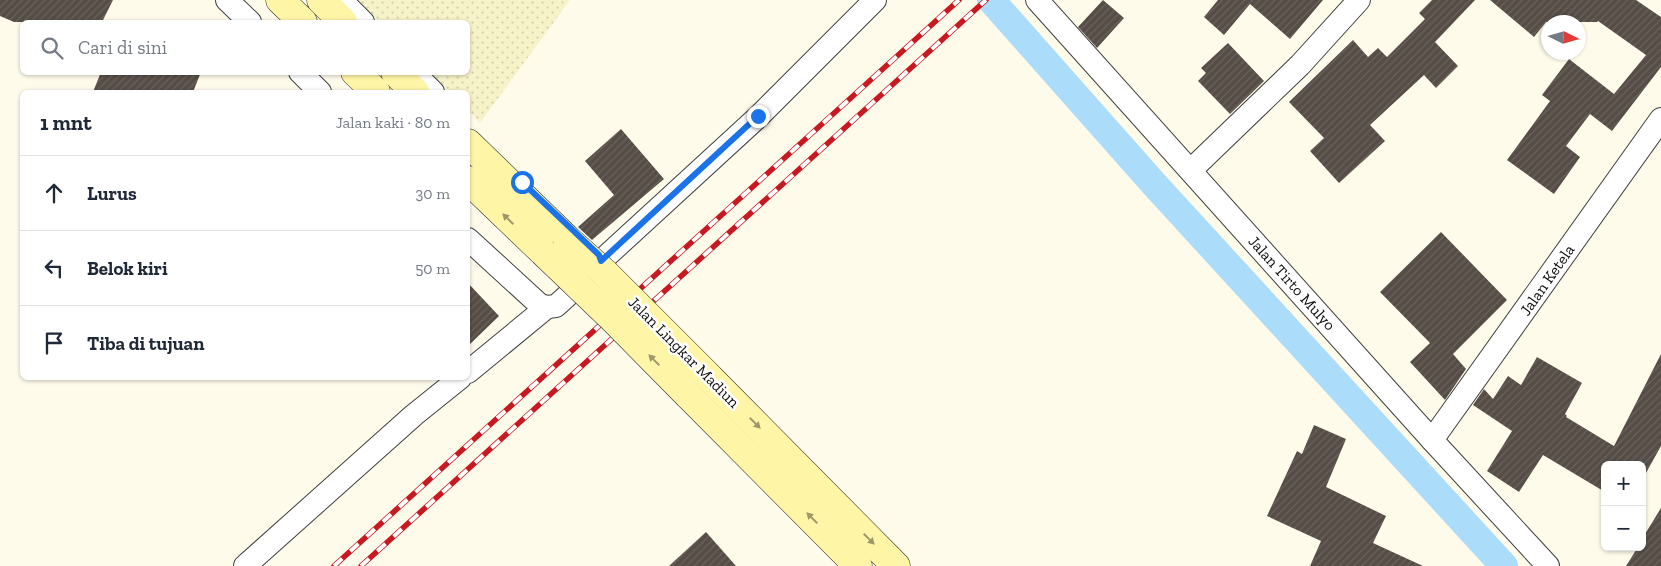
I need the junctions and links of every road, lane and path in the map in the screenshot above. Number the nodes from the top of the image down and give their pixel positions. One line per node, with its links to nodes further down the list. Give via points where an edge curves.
1 (227, 0): 8 (street)
2 (280, 0): 9 (main road)
3 (321, 0): 10 (main road)
4 (340, 0): 11 (street)
5 (875, 0): 26 (street, via 758,116)
6 (1037, 0): 23 (street, Jalan Tirto Mulyo)
7 (1360, 0): 23 (street, via 1300,65)
8 (248, 20)
9 (301, 20)
10 (341, 20)
11 (361, 20)
12 (303, 75): 16 (street)
13 (358, 75): 17 (main road)
14 (398, 75): 18 (main road)
15 (416, 75): 19 (street)
16 (318, 90)
17 (374, 90)
18 (414, 90)
19 (431, 90)
20 (1661, 119): 30 (street, Jalan Ketela)
21 (470, 130): 26 (street, via 599,255)
22 (470, 145): 33 (main road, Jalan Lingkar Madiun, one-way to 33, bridge, via 632,300)
23 (1191, 170): 30 (street, Jalan Tirto Mulyo)
24 (470, 182): 32 (main road, Jalan Lingkar Madiun, one-way to 24, bridge, via 614,320)
25 (470, 241): 27 (street, via 540,305)
26 (601, 261): 27 (street, via 556,306)
27 (547, 307): 28 (street)
28 (470, 370)
29 (458, 380): 31 (street)
30 (1432, 440): 34 (street, Jalan Tirto Mulyo)
31 (245, 566)
32 (858, 566)
33 (896, 566)
34 (1548, 566)

